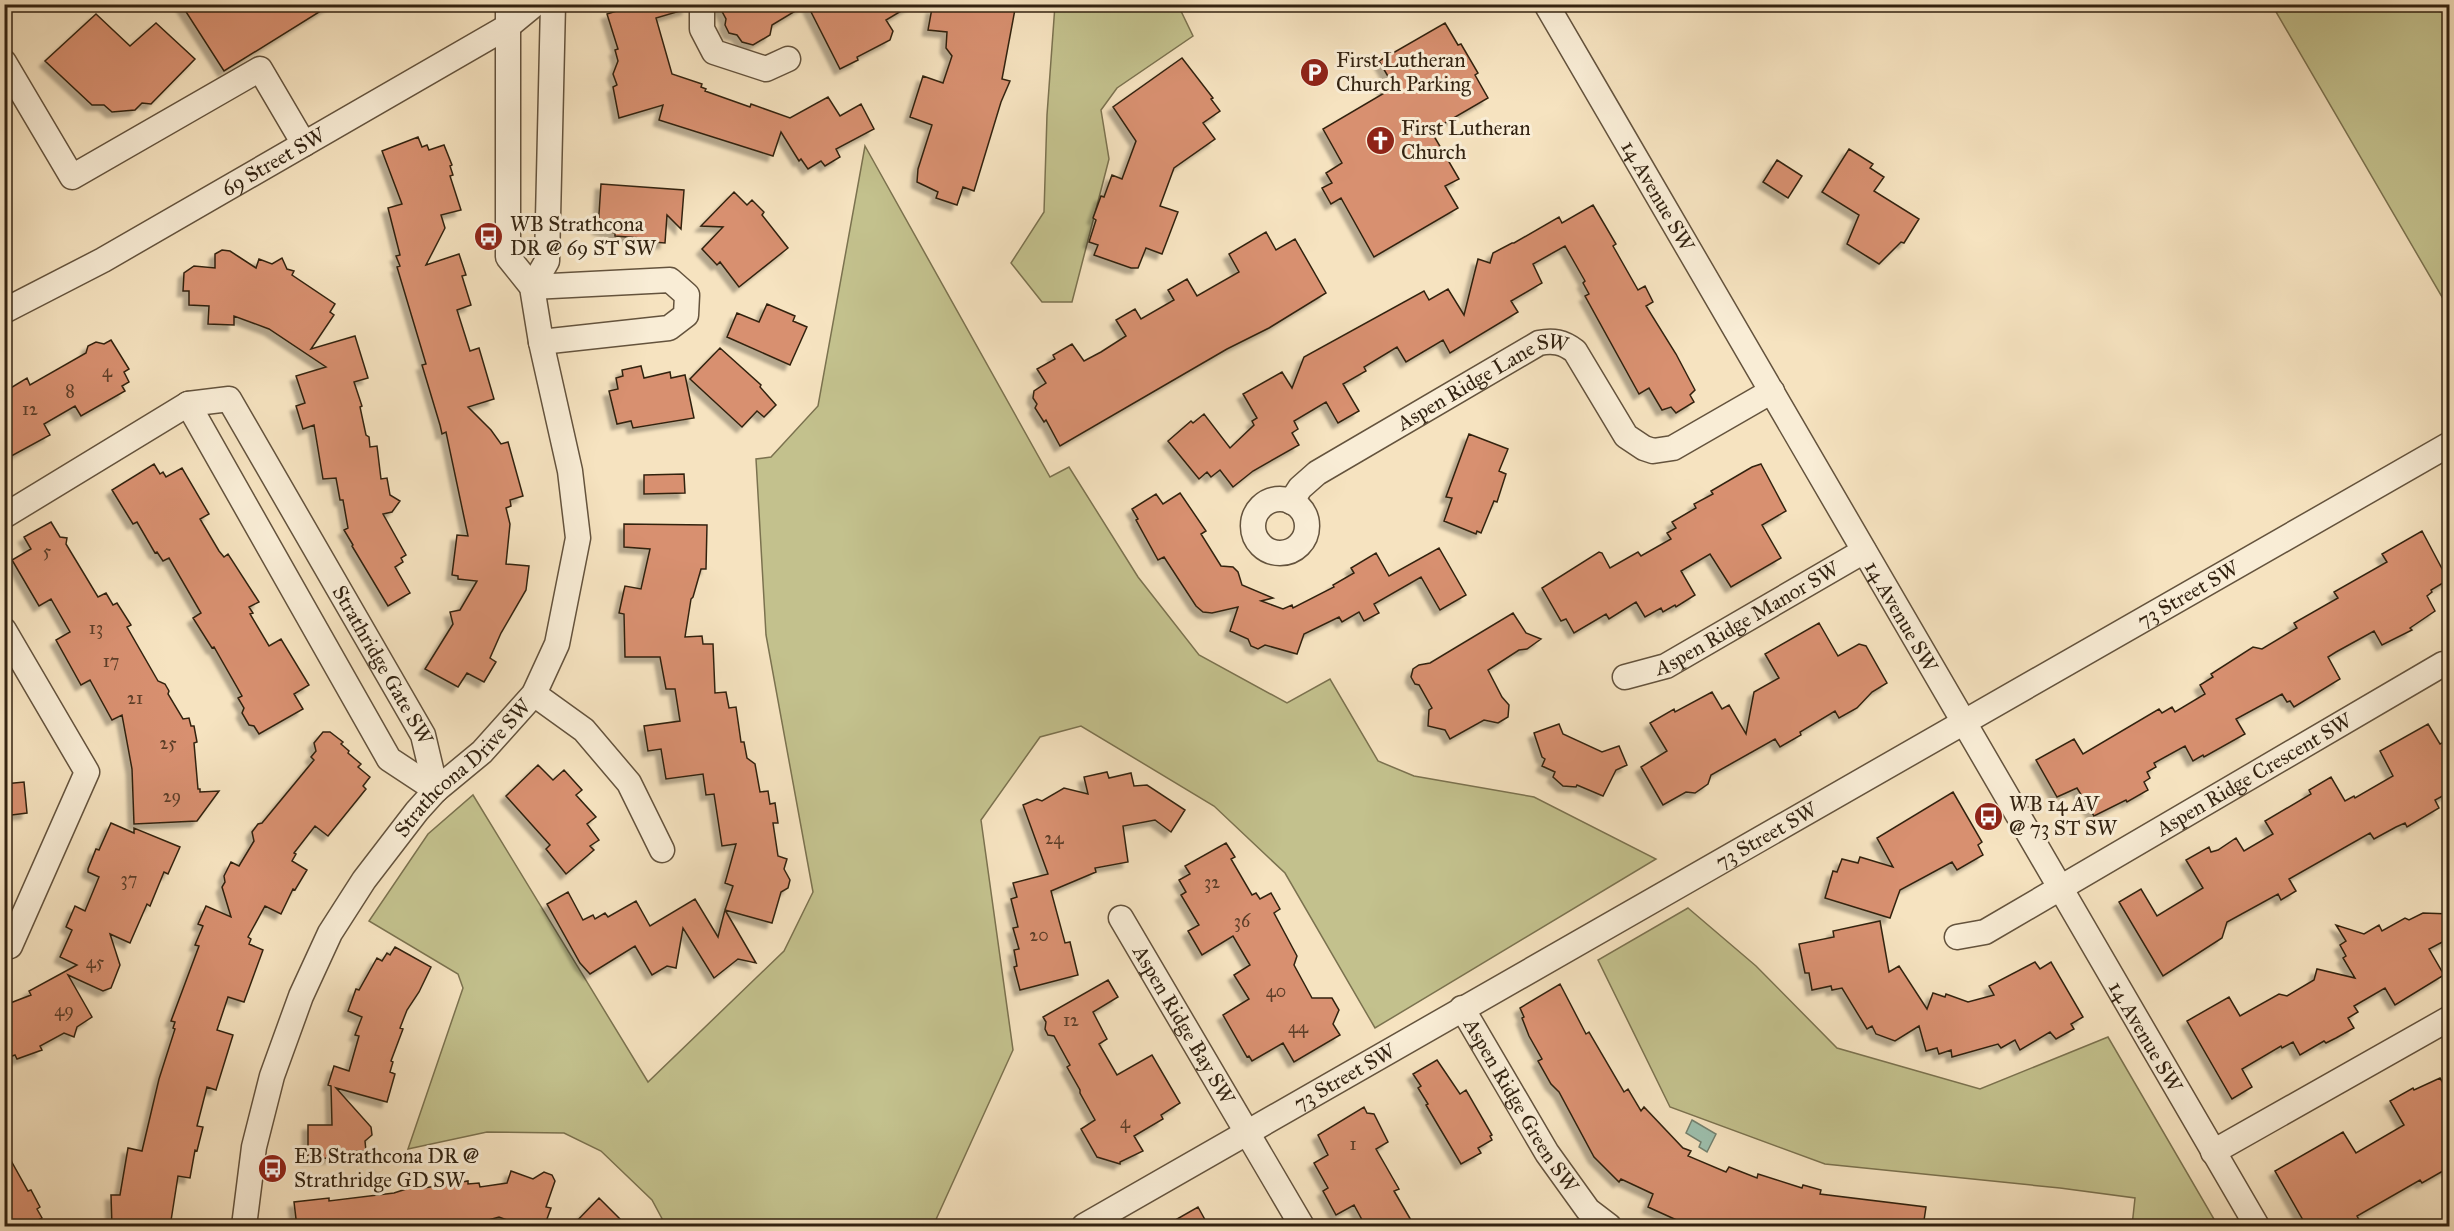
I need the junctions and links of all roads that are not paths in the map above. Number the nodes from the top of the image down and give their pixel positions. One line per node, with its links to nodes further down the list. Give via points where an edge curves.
1 (535, 4): 5 (street, 69 Street SW)
2 (553, 4): 9 (street, via 547,261)
3 (702, 4): 6 (street, via 702,29 714,52 766,69)
4 (1546, 4): 12 (street, 14 Avenue SW)
5 (508, 16): 8 (street, 69 Street SW); 9 (street, Strathcona Drive SW, via 508,257)
6 (788, 59)
7 (4, 62): 8 (street, via 72,177 260,69)
8 (304, 144): 10 (street, 69 Street SW, via 103,260)
9 (532, 287): 11 (street, Strathcona Drive SW); 11 (street, via 670,280 687,296 686,315 669,328)
10 (4, 311)
11 (541, 342): 21 (street, Strathcona Drive SW, via 570,471 578,538 557,644)
12 (1772, 391): 15 (street, Aspen Ridge Lane SW, via 1672,448 1653,451 1626,436 1575,351 1556,341 1539,343 1317,473 1300,488); 17 (street, 14 Avenue SW)
13 (188, 404): 16 (street); 23 (street, Strathridge Gate SW, via 389,759); 23 (street, Strathridge Gate SW, via 229,399 423,735)
14 (2450, 444): 22 (street, 73 Street SW)
15 (1292, 502)
16 (4, 516)
17 (1864, 551): 20 (street, Aspen Ridge Manor SW, via 1666,666); 22 (street, 14 Avenue SW)
18 (4, 630): 28 (street, via 87,772 10,946)
19 (2450, 665): 25 (street, Aspen Ridge Crescent SW, via 2443,664)
20 (1625, 677)
21 (534, 694): 23 (street, Strathcona Drive SW, via 482,752); 24 (street, via 584,730 629,783)
22 (1961, 723): 25 (street, 14 Avenue SW); 29 (street, 73 Street SW)
23 (436, 790): 33 (street, Strathcona Drive SW, via 364,880 330,933 301,996 272,1076 254,1147)
24 (662, 850)
25 (2060, 889): 27 (street, Aspen Ridge Crescent SW, via 1985,932); 32 (street, 14 Avenue SW)
26 (1121, 918): 31 (street, Aspen Ridge Bay SW)
27 (1957, 936)
28 (4, 948)
29 (1462, 1008): 31 (street, 73 Street SW); 36 (street, Aspen Ridge Green SW, via 1547,1153 1588,1210)
30 (2450, 1018): 32 (street)
31 (1247, 1131): 34 (street, 73 Street SW); 35 (street, Aspen Ridge Bay SW)
32 (2213, 1152): 37 (street, 14 Avenue SW)
33 (244, 1227)
34 (1083, 1227)
35 (1302, 1227)
36 (1609, 1227)
37 (2257, 1227)

